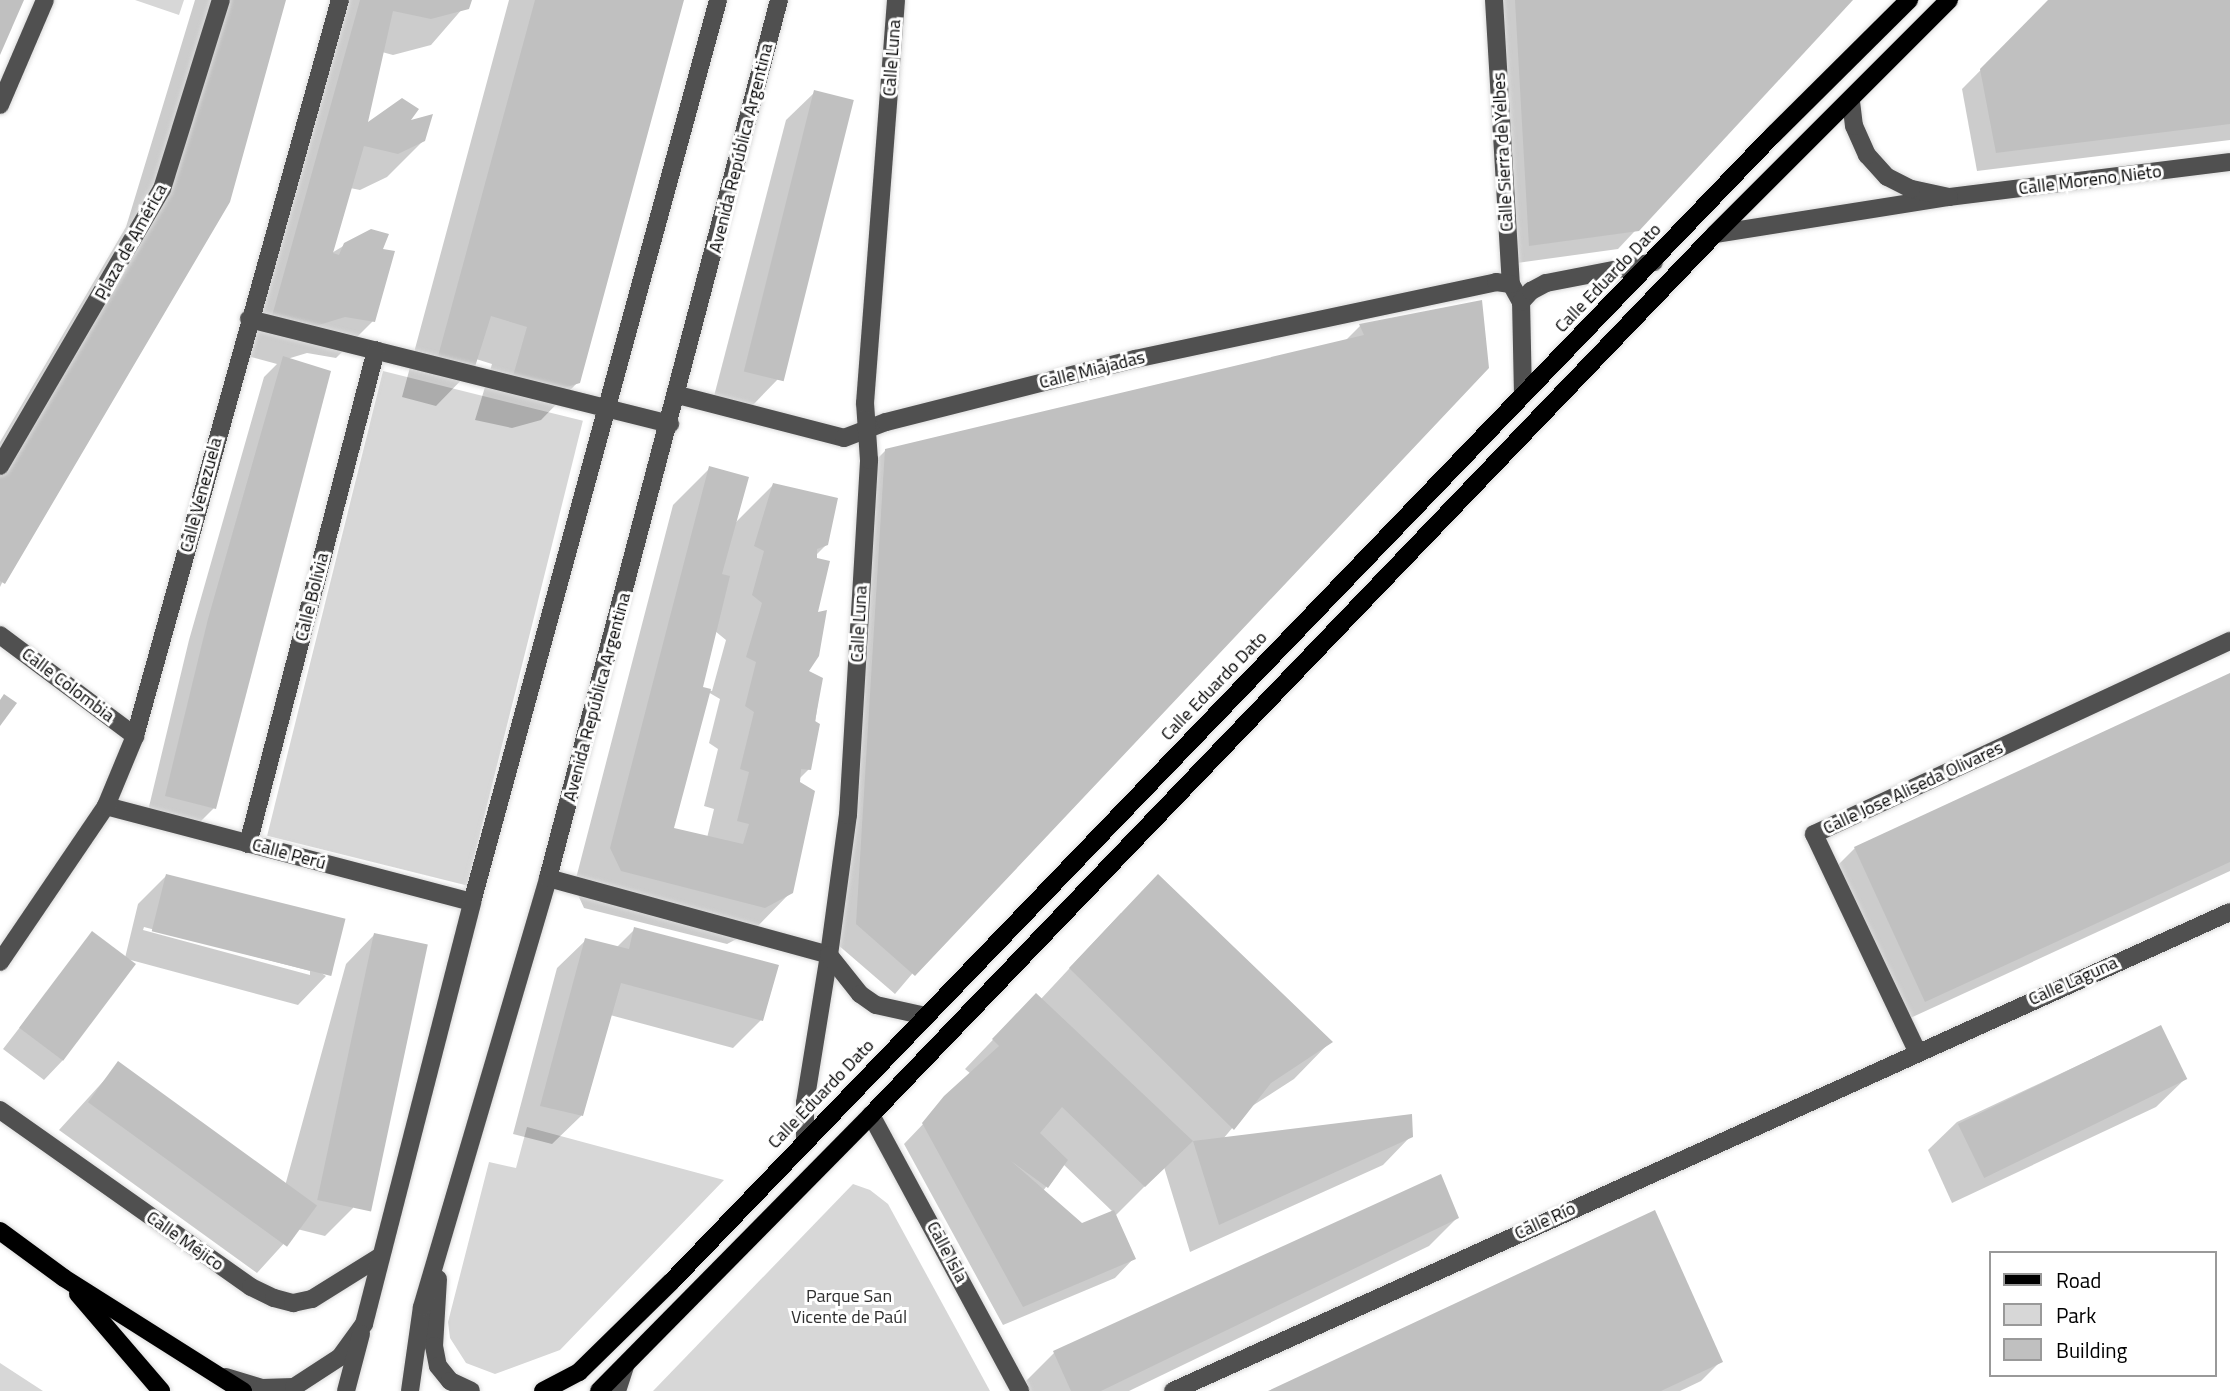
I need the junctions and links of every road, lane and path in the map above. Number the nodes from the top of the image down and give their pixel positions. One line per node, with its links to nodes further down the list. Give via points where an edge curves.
1 (45, 0): 11 (street)
2 (221, 0): 25 (street, Plaza de América, via 162,189)
3 (340, 0): 18 (street, Calle Venezuela)
4 (718, 0): 22 (street)
5 (779, 0): 20 (street, Avenida República Argentina)
6 (896, 0): 24 (street, Calle Luna)
7 (1494, 0): 16 (street, Calle Sierra de Yelbes)
8 (1909, 0): 15 (main road, Calle Eduardo Dato)
9 (1949, 0): 10 (main road)
10 (1851, 100): 13 (street, via 1854,126 1867,155 1887,177 1912,189); 14 (main road)
11 (0, 105)
12 (2230, 162): 13 (street, Calle Moreno Nieto)
13 (1950, 197): 14 (street, Calle Moreno Nieto)
14 (1715, 234): 39 (main road)
15 (1654, 262): 17 (street, via 1546,283); 21 (main road, Calle Eduardo Dato)
16 (1511, 284): 17 (street, Calle Sierra de Yelbes); 24 (street, Calle Miajadas, via 1496,282 1135,359 886,422)
17 (1521, 302): 21 (street)
18 (248, 319): 19 (street); 28 (street, Calle Venezuela)
19 (376, 350): 22 (street); 30 (street, Calle Bolivia)
20 (678, 395): 23 (street, Avenida República Argentina); 24 (street, Calle Miajadas, via 844,438)
21 (1523, 395): 36 (main road, Calle Eduardo Dato)
22 (607, 406): 23 (street); 32 (street)
23 (670, 424): 31 (street, Avenida República Argentina)
24 (865, 433): 34 (street, Calle Luna, via 869,460 848,815)
25 (0, 466)
26 (0, 635): 28 (street, Calle Colombia)
27 (2230, 641): 37 (street, Calle Jose Aliseda Olivares, via 1814,834)
28 (135, 736): 29 (street, Calle Venezuela)
29 (106, 806): 30 (street, Calle Perú); 35 (street, Calle Venezuela)
30 (248, 844): 32 (street, Calle Perú)
31 (548, 878): 34 (street); 42 (street, Avenida República Argentina)
32 (472, 902): 43 (street)
33 (2230, 912): 37 (street, Calle Laguna)
34 (829, 956): 36 (street, via 860,994 876,1005); 40 (street, Calle Luna, via 804,1104)
35 (0, 962)
36 (926, 1016): 40 (main road, Calle Eduardo Dato)
37 (1917, 1051): 57 (street, Calle Río)
38 (0, 1111): 43 (street, Calle Méjico, via 251,1287 274,1298 293,1303 312,1299)
39 (872, 1115): 46 (main road); 56 (street, Calle Isla)
40 (805, 1141): 53 (main road, Calle Eduardo Dato, via 618,1335 579,1372)
41 (0, 1231): 44 (main road)
42 (441, 1246): 51 (street, Avenida República Argentina, via 422,1307); 52 (street, via 434,1346 438,1366 450,1381)
43 (381, 1256): 45 (street)
44 (64, 1278): 47 (main road); 48 (main road)
45 (364, 1324): 47 (street, via 340,1357 294,1387 262,1388); 50 (street)
46 (625, 1366): 54 (main road); 55 (street)
47 (223, 1376): 49 (main road)
48 (161, 1391)
49 (243, 1391)
50 (346, 1391)
51 (410, 1391)
52 (471, 1391)
53 (543, 1391)
54 (599, 1391)
55 (617, 1391)
56 (1020, 1391)
57 (1173, 1391)

